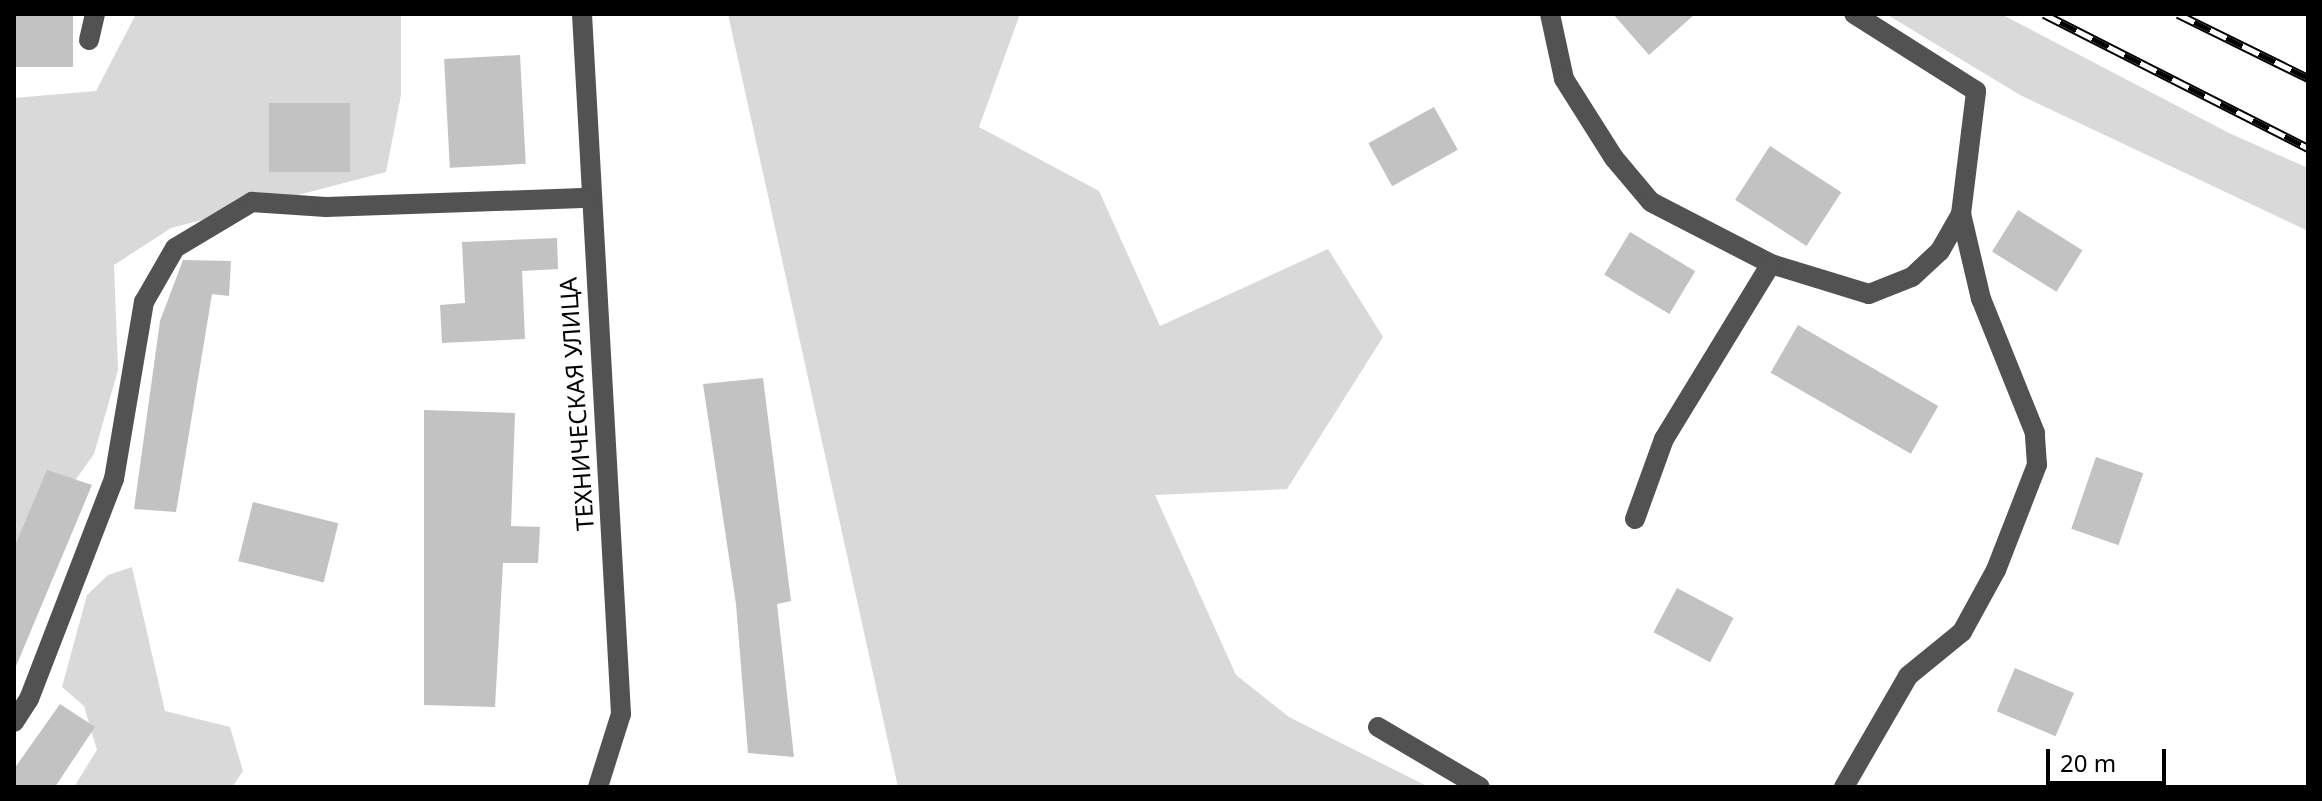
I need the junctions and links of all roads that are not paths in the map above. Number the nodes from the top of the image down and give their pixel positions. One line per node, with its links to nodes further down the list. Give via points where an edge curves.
1 (95, 14): 5 (street)
2 (582, 14): 6 (street, ТЕХНИЧЕСКАЯ УЛИЦА)
3 (1550, 14): 8 (street, via 1564,79 1614,158 1651,202)
4 (1854, 14): 7 (street, via 1976,91)
5 (89, 40)
6 (589, 198): 10 (street, via 326,207 252,202 175,248 144,302 114,479 29,699); 12 (street, ТЕХНИЧЕСКАЯ УЛИЦА, via 621,714)
7 (1961, 214): 8 (street, via 1940,251 1912,277 1869,294); 14 (street, via 1981,299 2035,433 2037,465 1996,570 1962,632 1908,676)
8 (1771, 264): 9 (street, via 1664,439)
9 (1635, 519)
10 (14, 722)
11 (1378, 727): 13 (street)
12 (598, 787)
13 (1480, 787)
14 (1844, 787)

